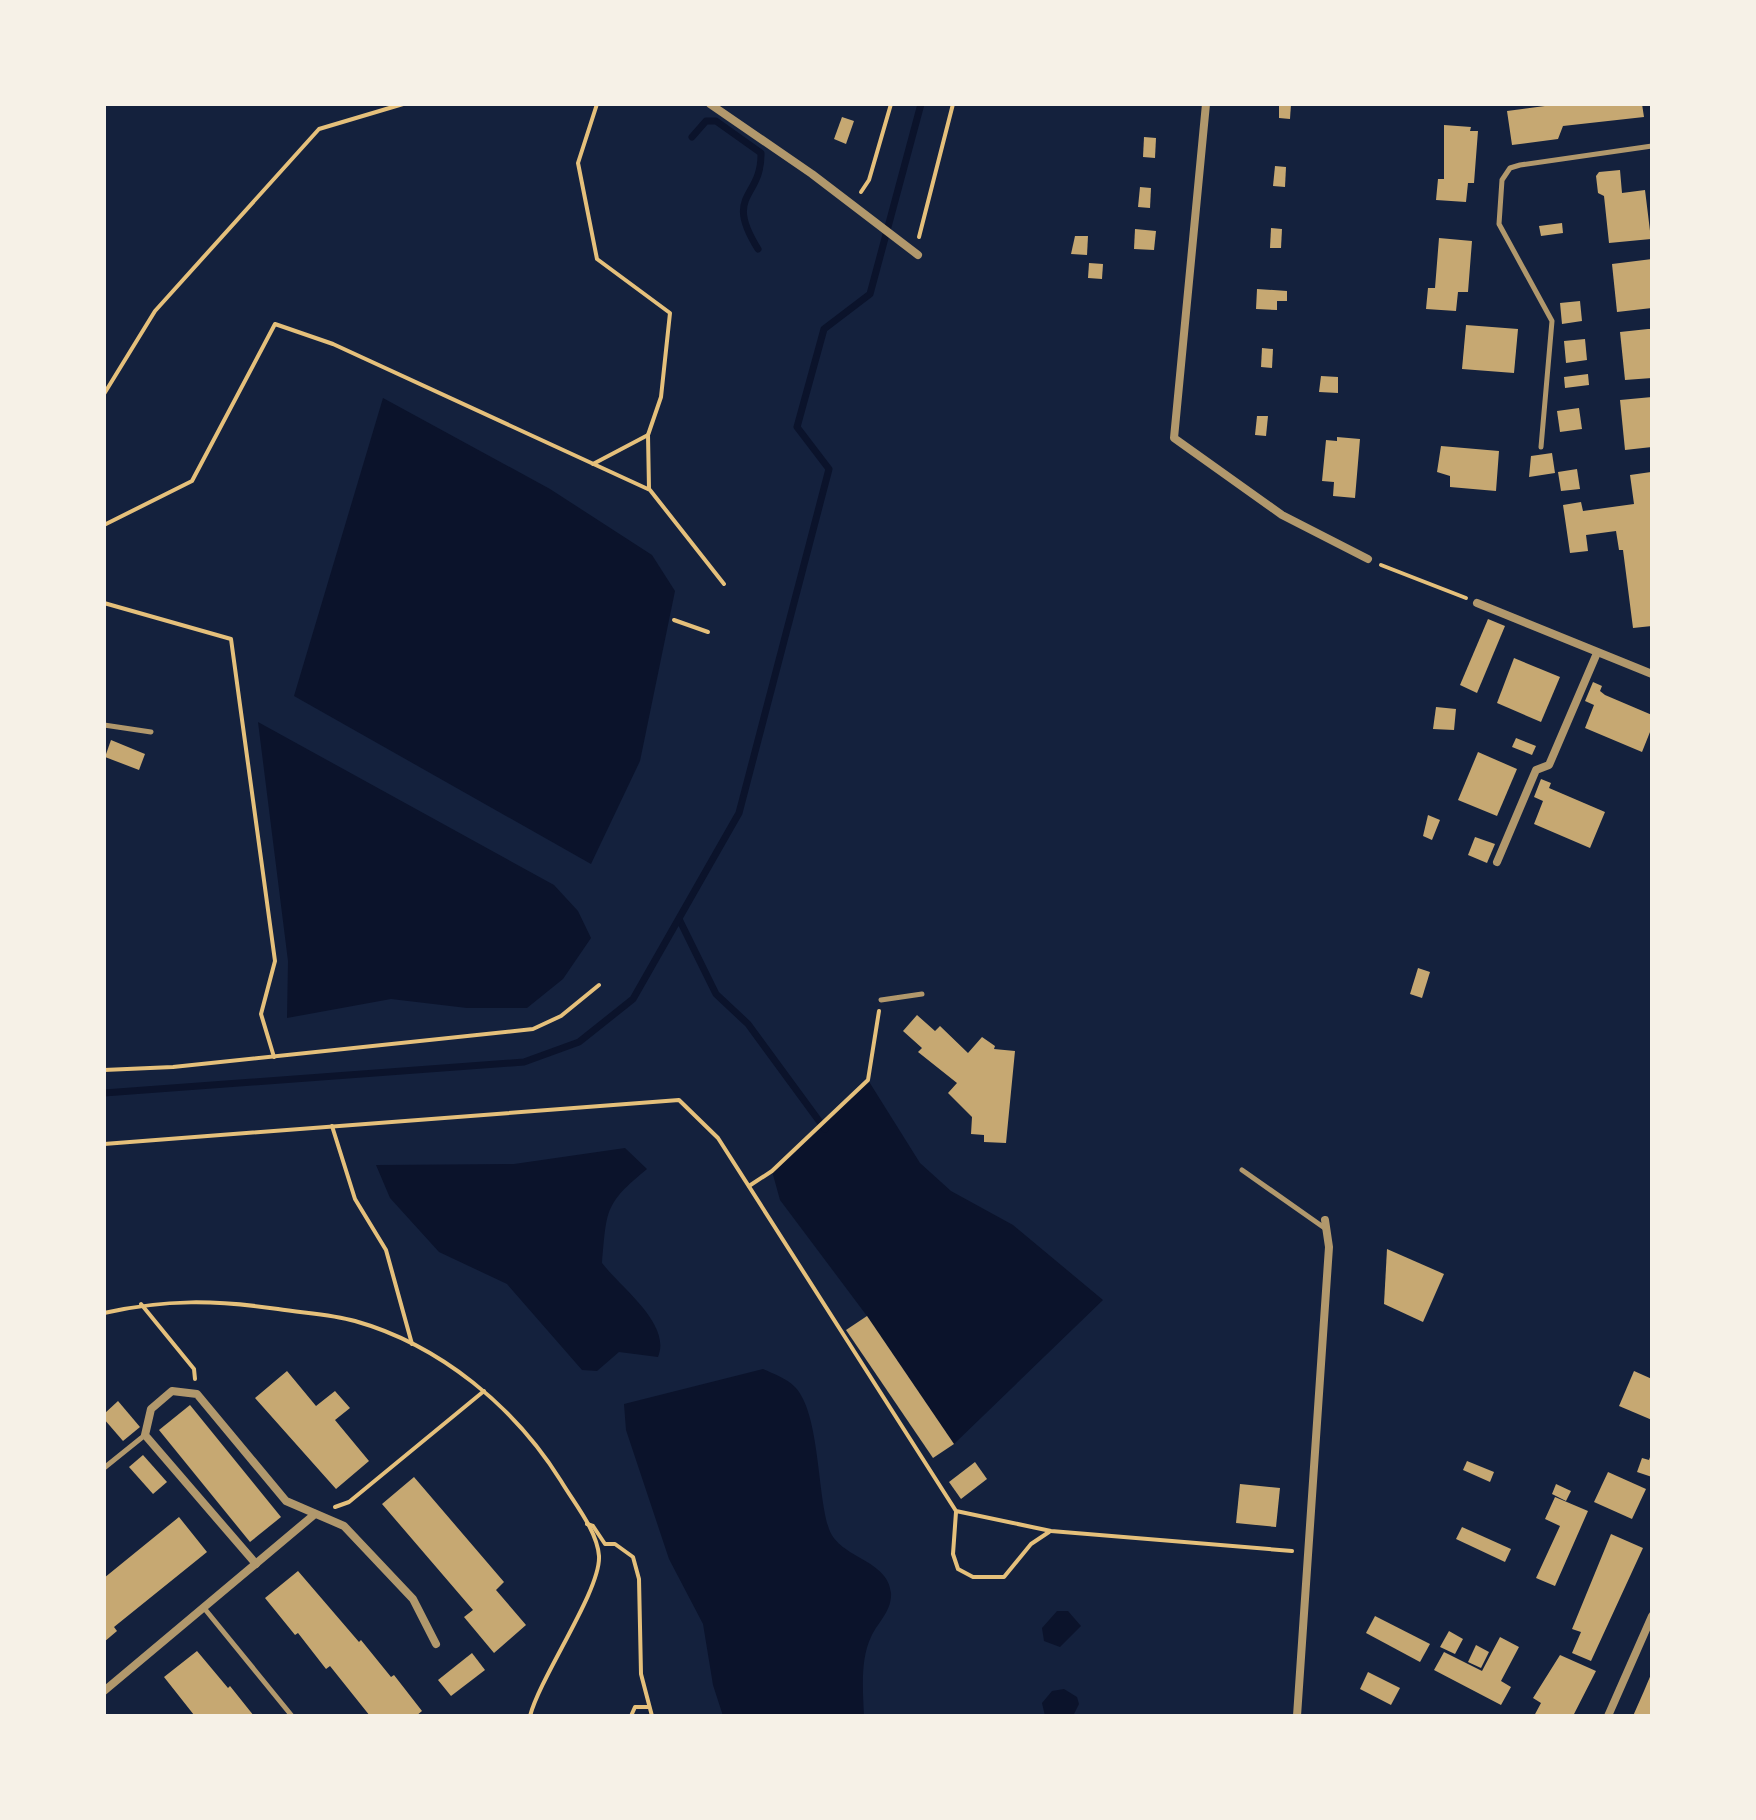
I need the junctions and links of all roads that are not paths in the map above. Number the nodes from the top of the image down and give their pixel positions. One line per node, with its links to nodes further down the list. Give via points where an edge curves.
1 (710, 104): 4 (street)
2 (1206, 104): 6 (street, via 1174,438 1282,515)
3 (1652, 146): 5 (lane, via 1520,165 1510,168 1502,180 1499,224 1552,321)
4 (916, 254)
5 (1541, 447)
6 (1368, 559)
7 (1477, 603): 8 (street)
8 (1597, 653): 9 (street); 12 (street, via 1549,765 1536,770)
9 (1652, 674)
10 (104, 725): 11 (lane)
11 (151, 732)
12 (1497, 862)
13 (922, 994): 14 (lane)
14 (881, 1000)
15 (1242, 1170): 16 (lane)
16 (1326, 1225): 26 (street, via 1329,1247)
17 (145, 1435): 18 (lane); 19 (street, via 151,1409 172,1391 197,1394 286,1501); 20 (street)
18 (104, 1468)
19 (315, 1514): 20 (street); 23 (street, via 344,1526 413,1599)
20 (256, 1564): 21 (street)
21 (204, 1608): 24 (street); 25 (lane)
22 (1652, 1616): 27 (street)
23 (436, 1644)
24 (104, 1691)
25 (292, 1716)
26 (1297, 1716)
27 (1608, 1716)

